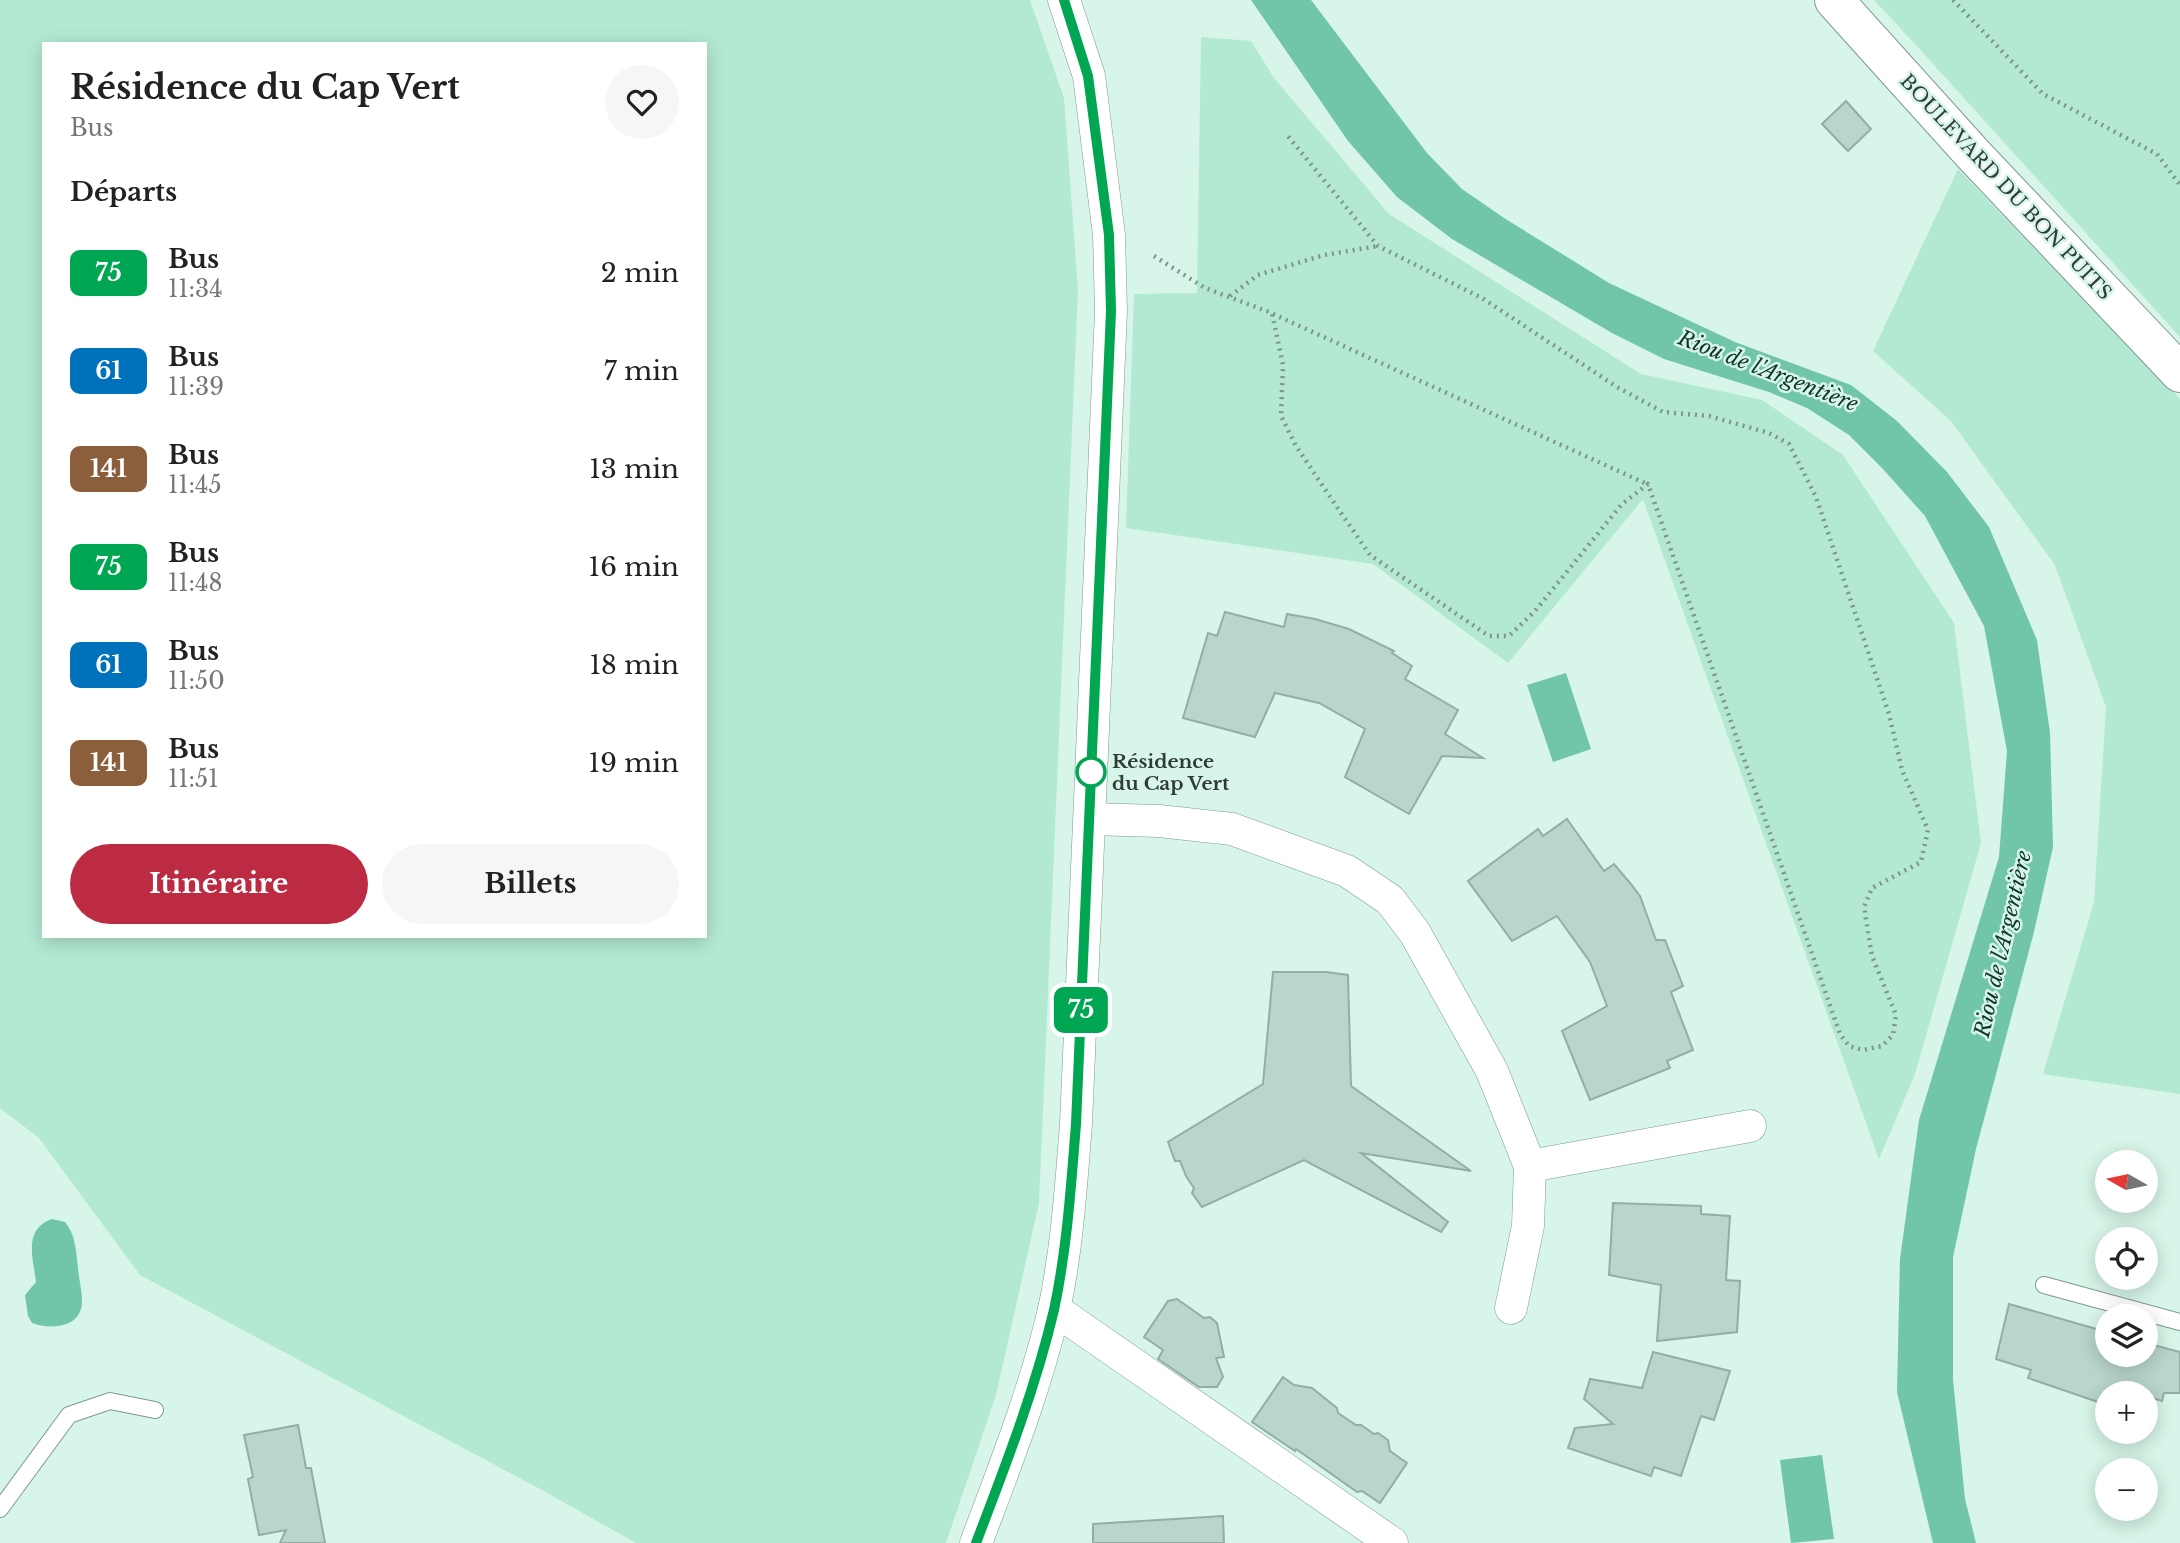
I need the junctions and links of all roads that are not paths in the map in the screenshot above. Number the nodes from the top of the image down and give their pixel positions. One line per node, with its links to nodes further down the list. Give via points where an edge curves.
1 (1064, 0): 4 (street, via 1088,76 1110,257)
2 (1834, 0): 3 (main road, BOULEVARD DU BON PUITS)
3 (2180, 373)
4 (1090, 819): 6 (street, via 1232,829 1347,871 1390,900 1415,933 1492,1071); 9 (street, via 1076,1124 1068,1224)
5 (1751, 1126): 6 (street)
6 (1530, 1166): 8 (street, via 1528,1226)
7 (2044, 1285): 10 (lane)
8 (1511, 1308)
9 (1054, 1309): 13 (street, via 1022,1423); 14 (street)
10 (2180, 1322)
11 (155, 1410): 12 (lane, via 110,1401 69,1415)
12 (0, 1509)
13 (976, 1543)
14 (1392, 1543)

